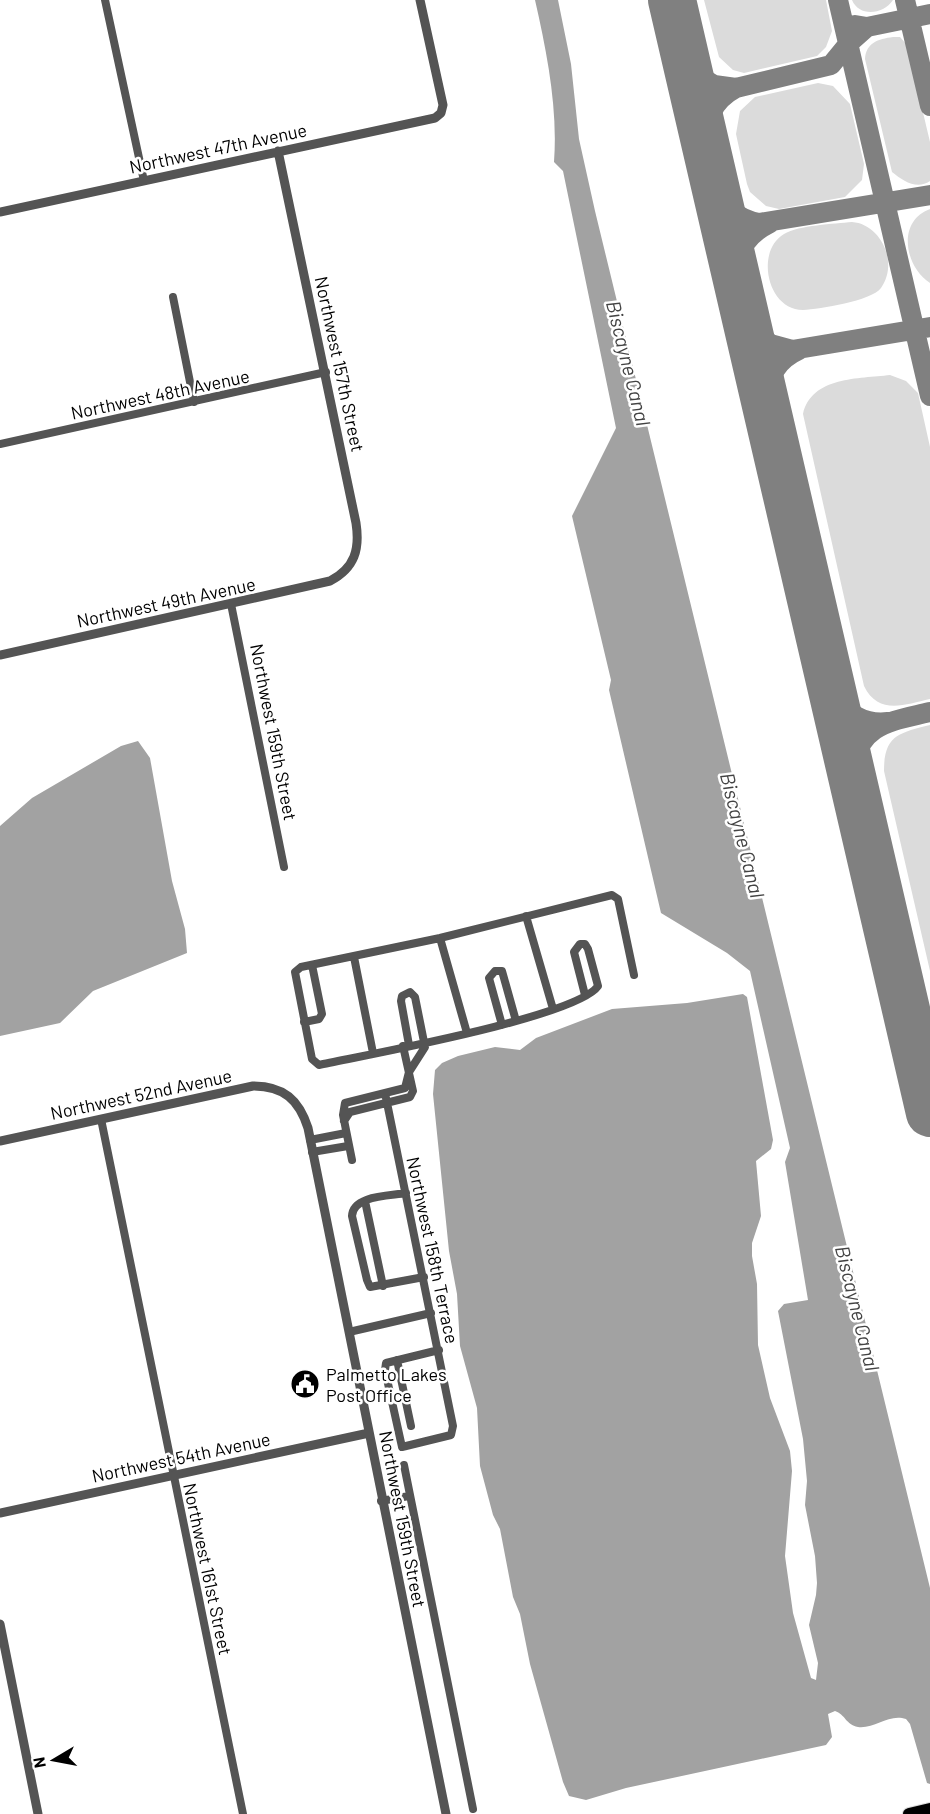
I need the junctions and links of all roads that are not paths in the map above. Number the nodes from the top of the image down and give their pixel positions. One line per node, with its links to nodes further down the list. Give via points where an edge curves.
1 (105, 0): 4 (street)
2 (420, 0): 3 (street, Northwest 47th Avenue, via 443,105 441,113 435,118)
3 (278, 151): 4 (street, Northwest 47th Avenue); 7 (street, Northwest 157th Street)
4 (144, 181): 5 (street, Northwest 47th Avenue)
5 (0, 212)
6 (172, 297): 8 (street)
7 (326, 372): 8 (street, Northwest 48th Avenue); 10 (street, Northwest 157th Street, via 358,538 354,560)
8 (194, 402): 9 (street, Northwest 48th Avenue)
9 (0, 444)
10 (337, 578): 11 (street, Northwest 49th Avenue)
11 (231, 604): 12 (street, Northwest 49th Avenue); 13 (street, Northwest 159th Street)
12 (0, 655)
13 (284, 867)
14 (526, 916): 15 (street); 18 (street, via 612,896 618,898); 20 (street)
15 (440, 938): 16 (street); 24 (street)
16 (354, 957): 17 (street); 27 (street)
17 (312, 965): 22 (street, via 295,972); 22 (street, via 322,1014 319,1019)
18 (634, 975)
19 (585, 995): 19 (street, via 597,986 588,949 580,944 574,952); 20 (street)
20 (553, 1009): 21 (street)
21 (516, 1021): 23 (street); 23 (street, via 502,971 495,970 489,978)
22 (304, 1022): 27 (street, via 312,1059 319,1065)
23 (502, 1025): 24 (street)
24 (467, 1033): 25 (street)
25 (425, 1042): 26 (street); 26 (street, via 415,997 410,992 401,1001); 28 (street)
26 (406, 1045): 27 (street); 28 (street)
27 (373, 1053)
28 (410, 1072): 29 (street, via 405,1088); 31 (street, via 410,1097)
29 (385, 1093): 31 (street, Northwest 158th Terrace); 33 (street, via 347,1101)
30 (288, 1094): 32 (street, Northwest 52nd Avenue, via 254,1086); 35 (street, Northwest 159th Street, via 303,1113)
31 (387, 1104): 33 (street, via 350,1112); 40 (street, Northwest 158th Terrace)
32 (101, 1119): 36 (street, Northwest 52nd Avenue); 51 (street, Northwest 161st Street)
33 (344, 1121): 34 (street)
34 (346, 1133): 35 (street); 37 (street)
35 (310, 1140): 38 (street, Northwest 159th Street)
36 (0, 1141)
37 (348, 1146): 38 (street); 39 (street)
38 (312, 1152): 45 (street, Northwest 159th Street)
39 (352, 1160)
40 (406, 1192): 41 (street); 42 (street, Northwest 158th Terrace)
41 (365, 1201): 43 (street); 43 (street, via 355,1205 352,1216 368,1285)
42 (424, 1277): 43 (street); 44 (street, Northwest 158th Terrace)
43 (383, 1286)
44 (431, 1313): 45 (street); 46 (street, Northwest 158th Terrace)
45 (349, 1332): 49 (street, Northwest 159th Street)
46 (439, 1350): 47 (street); 47 (street, Northwest 158th Terrace, via 453,1432 402,1447 385,1370 386,1363)
47 (397, 1360): 48 (street)
48 (411, 1426)
49 (369, 1433): 51 (street, Northwest 54th Avenue); 53 (street, Northwest 159th Street)
50 (404, 1465): 52 (street, Northwest 159th Street)
51 (174, 1476): 54 (street, Northwest 54th Avenue); 59 (street, Northwest 161st Street)
52 (409, 1496): 53 (street); 56 (street, Northwest 159th Street)
53 (381, 1501): 60 (street, Northwest 159th Street)
54 (0, 1513)
55 (0, 1624): 58 (street)
56 (473, 1809)
57 (930, 1809): 61 (main road)
58 (38, 1814)
59 (243, 1814)
60 (446, 1814)
61 (909, 1814)

